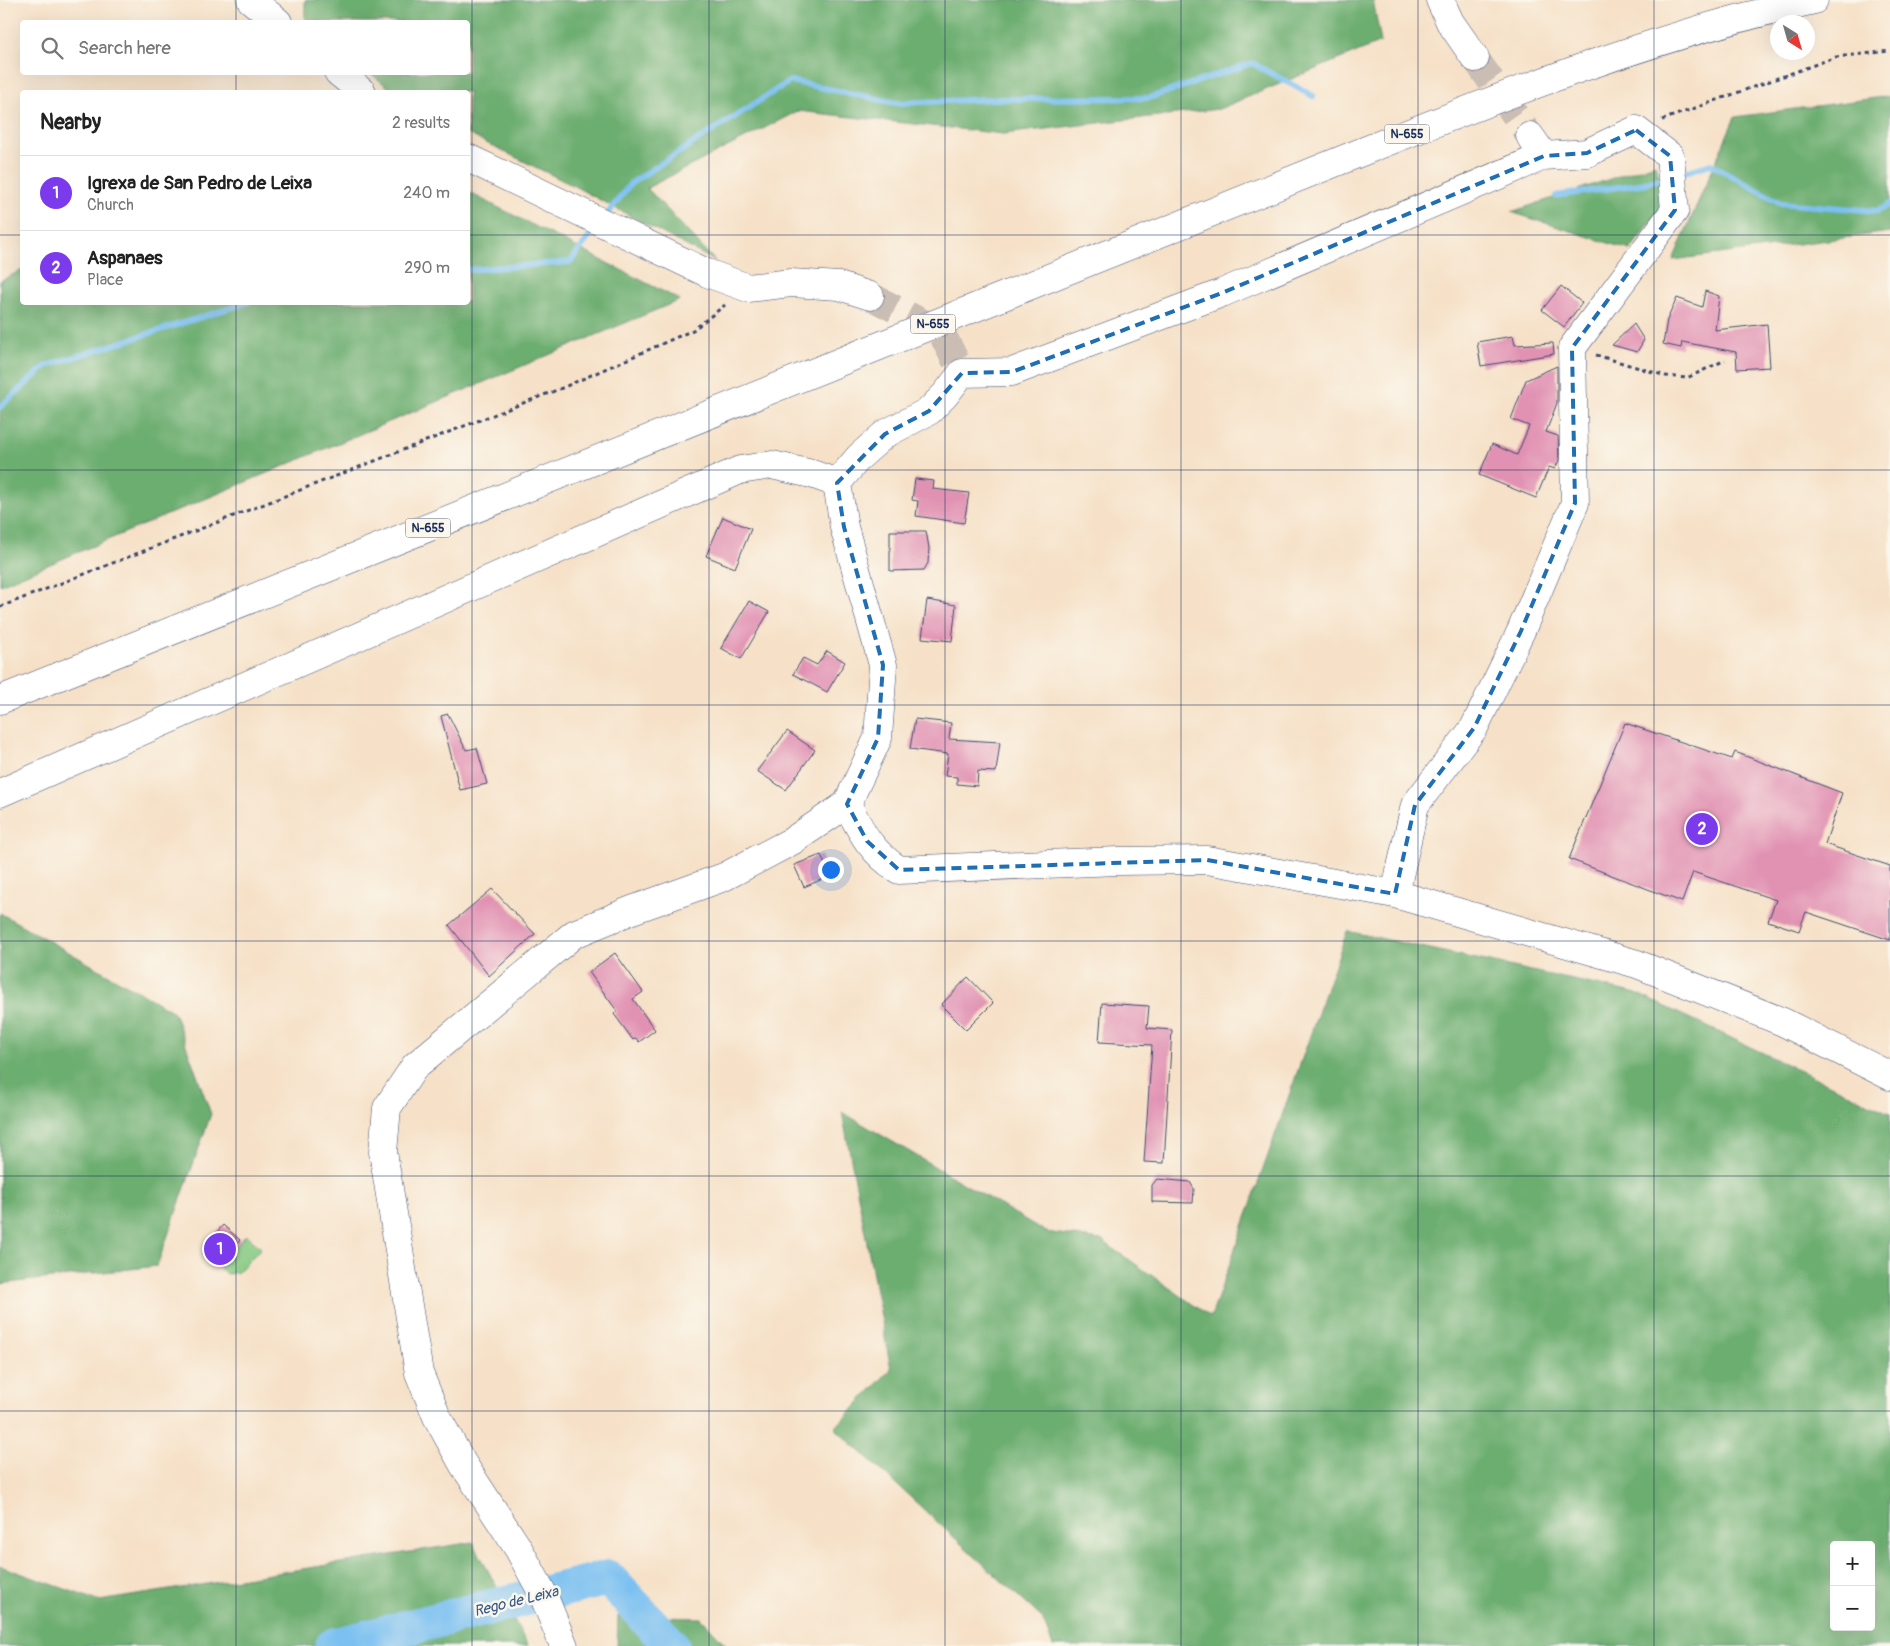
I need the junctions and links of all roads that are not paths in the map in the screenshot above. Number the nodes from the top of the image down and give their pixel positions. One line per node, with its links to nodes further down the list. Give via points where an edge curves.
1 (252, 0): 4 (main road)
2 (1440, 0): 5 (main road, via 1450,22)
3 (1814, 0): 11 (main road, N-655, bridge, via 1633,49 1499,97)
4 (276, 20)
5 (1475, 58)
6 (342, 75): 7 (main road)
7 (360, 90)
8 (470, 159): 9 (main road, via 707,273 748,288 791,283 839,286)
9 (870, 296)
10 (837, 483): 12 (main road, via 772,465 740,470); 13 (main road, via 844,527 883,666 878,738); 14 (main road, via 885,434 929,411 962,373 1012,372 1222,293 1537,146 1587,153 1636,130 1670,156 1675,210 1572,348 1575,503 1521,631 1474,728 1415,805)
11 (0, 700)
12 (0, 793)
13 (847, 804): 14 (main road, via 867,841 884,860 899,870 1207,860); 16 (main road, via 792,841 724,877 574,934 416,1066 387,1108 383,1152 419,1373 437,1417 542,1592)
14 (1395, 894): 15 (main road, via 1637,964 1782,1022)
15 (1890, 1076)
16 (564, 1646)

